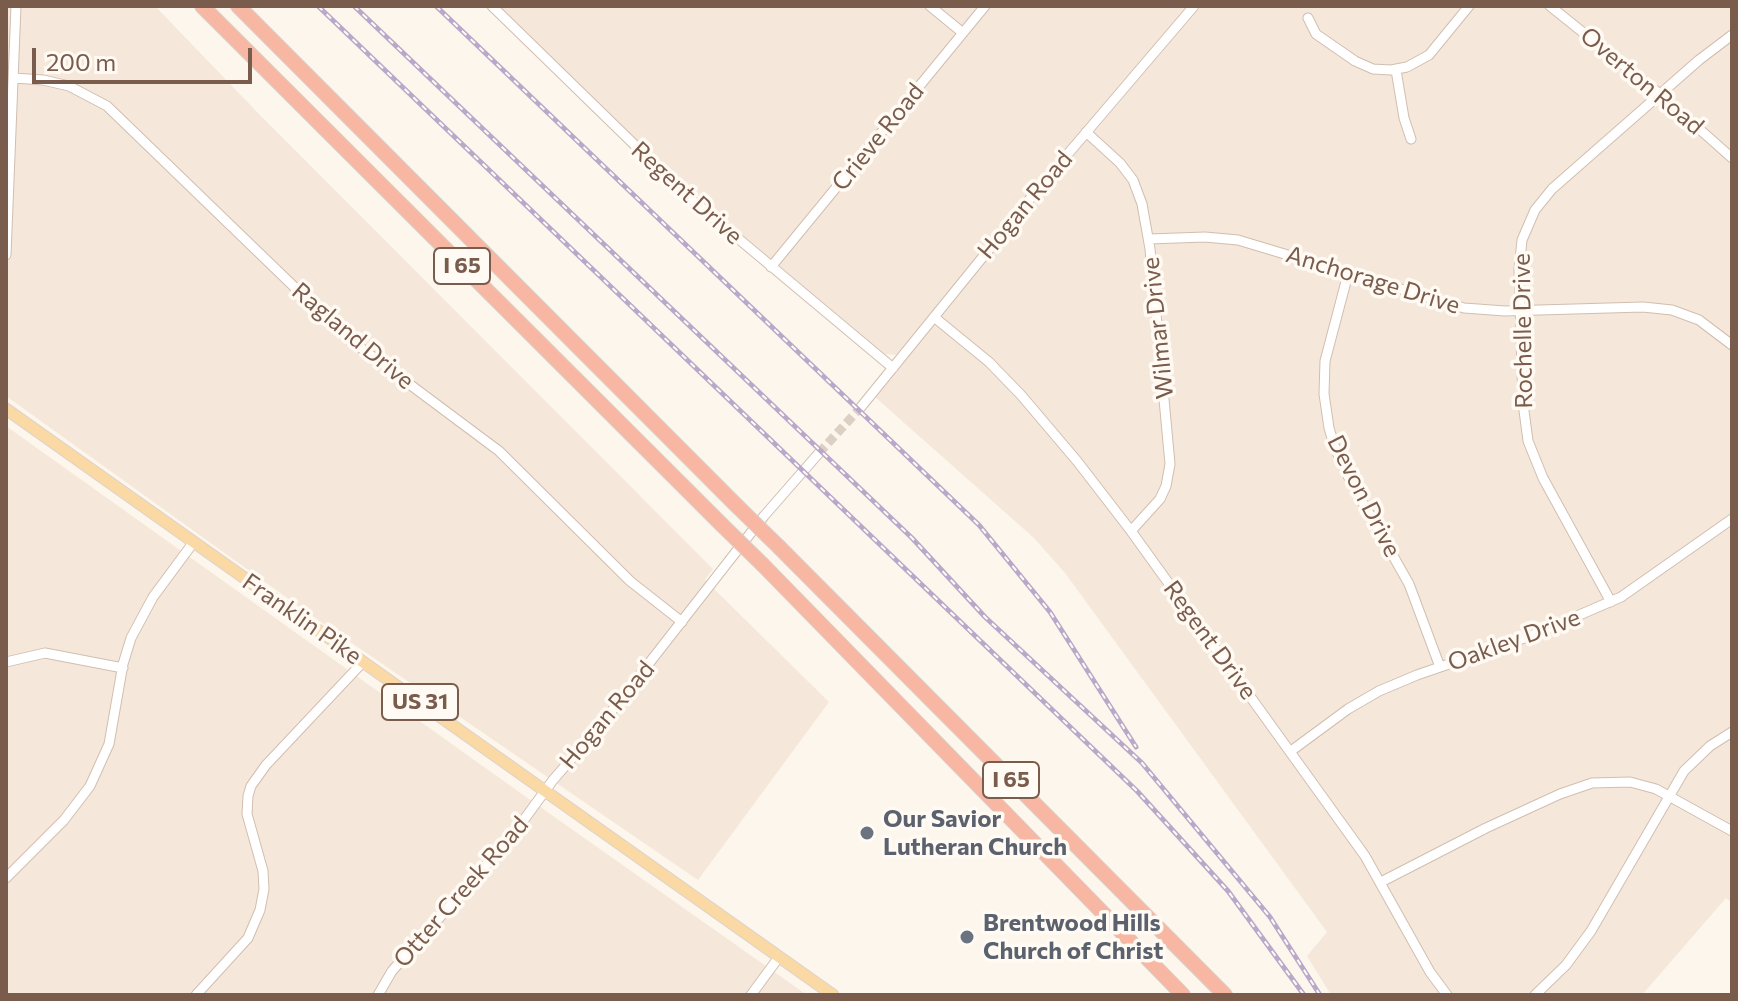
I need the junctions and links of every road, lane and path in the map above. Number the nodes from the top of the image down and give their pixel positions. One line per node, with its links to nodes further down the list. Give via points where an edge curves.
1 (16, 6): 15 (street)
2 (202, 6): 52 (highway, I 65, bridge, via 763,565)
3 (238, 6): 53 (highway, I 65, bridge)
4 (492, 6): 22 (street, Regent Drive, via 685,194)
5 (930, 6): 12 (street)
6 (985, 6): 12 (street, Crieve Road)
7 (1194, 6): 17 (street, Hogan Road)
8 (1469, 6): 14 (street, via 1436,48)
9 (1550, 6): 10 (street, Overton Road)
10 (1563, 10): 16 (street, Overton Road)
11 (1308, 18): 14 (street, via 1316,34 1355,61)
12 (963, 33): 22 (street, Crieve Road)
13 (1732, 35): 16 (street, Rochelle Drive)
14 (1396, 70): 18 (street)
15 (14, 78): 21 (street); 35 (street, Ragland Drive, via 69,86 107,106 345,336 499,451 630,581)
16 (1661, 95): 19 (street, Overton Road); 24 (street, Rochelle Drive, via 1552,189 1535,210 1520,251)
17 (1086, 132): 20 (street, Wilmar Drive, via 1130,175); 25 (street, Hogan Road)
18 (1411, 139)
19 (1732, 158)
20 (1149, 239): 23 (street, Anchorage Drive, via 1230,239); 32 (street, Wilmar Drive, via 1171,460 1160,499)
21 (6, 255)
22 (771, 267): 27 (street, Regent Drive)
23 (1348, 274): 24 (street, Anchorage Drive, via 1451,306); 38 (street, Devon Drive, via 1324,368 1329,428 1350,480 1409,584)
24 (1521, 311): 26 (street, Anchorage Drive, via 1666,309 1699,320); 34 (street, Rochelle Drive, via 1528,441)
25 (934, 317): 27 (street, Hogan Road); 32 (street, Regent Drive, via 1021,395)
26 (1732, 345)
27 (893, 368): 28 (street, Hogan Road)
28 (861, 407)
29 (6, 409): 33 (main road, Franklin Pike / US 31)
30 (819, 453): 35 (street, Hogan Road)
31 (1732, 519): 34 (street, Oakley Drive)
32 (1131, 531): 41 (street, Regent Drive)
33 (193, 543): 37 (main road, Franklin Pike / US 31); 39 (street, via 146,607)
34 (1611, 602): 38 (street, Oakley Drive)
35 (682, 622): 42 (street, Hogan Road)
36 (6, 662): 39 (street, via 45,653)
37 (363, 662): 42 (main road, Franklin Pike / US 31); 48 (street, via 251,786 247,814 264,880 260,910 248,938)
38 (1440, 667): 41 (street, Oakley Drive, via 1357,703)
39 (123, 668): 45 (street, via 109,744 90,786)
40 (1732, 732): 43 (street, via 1692,762)
41 (1291, 751): 46 (street, Regent Drive)
42 (546, 790): 47 (main road, Franklin Pike / US 31); 49 (street, Otter Creek Road, via 392,971)
43 (1669, 795): 44 (street); 46 (street, via 1630,782 1583,786); 55 (street, via 1591,931)
44 (1732, 831)
45 (6, 878)
46 (1381, 882): 54 (street, Regent Drive)
47 (779, 957): 50 (street); 51 (main road, Franklin Pike / US 31)
48 (196, 995)
49 (378, 995)
50 (751, 995)
51 (833, 995)
52 (1183, 995)
53 (1225, 995)
54 (1447, 995)
55 (1535, 995)

